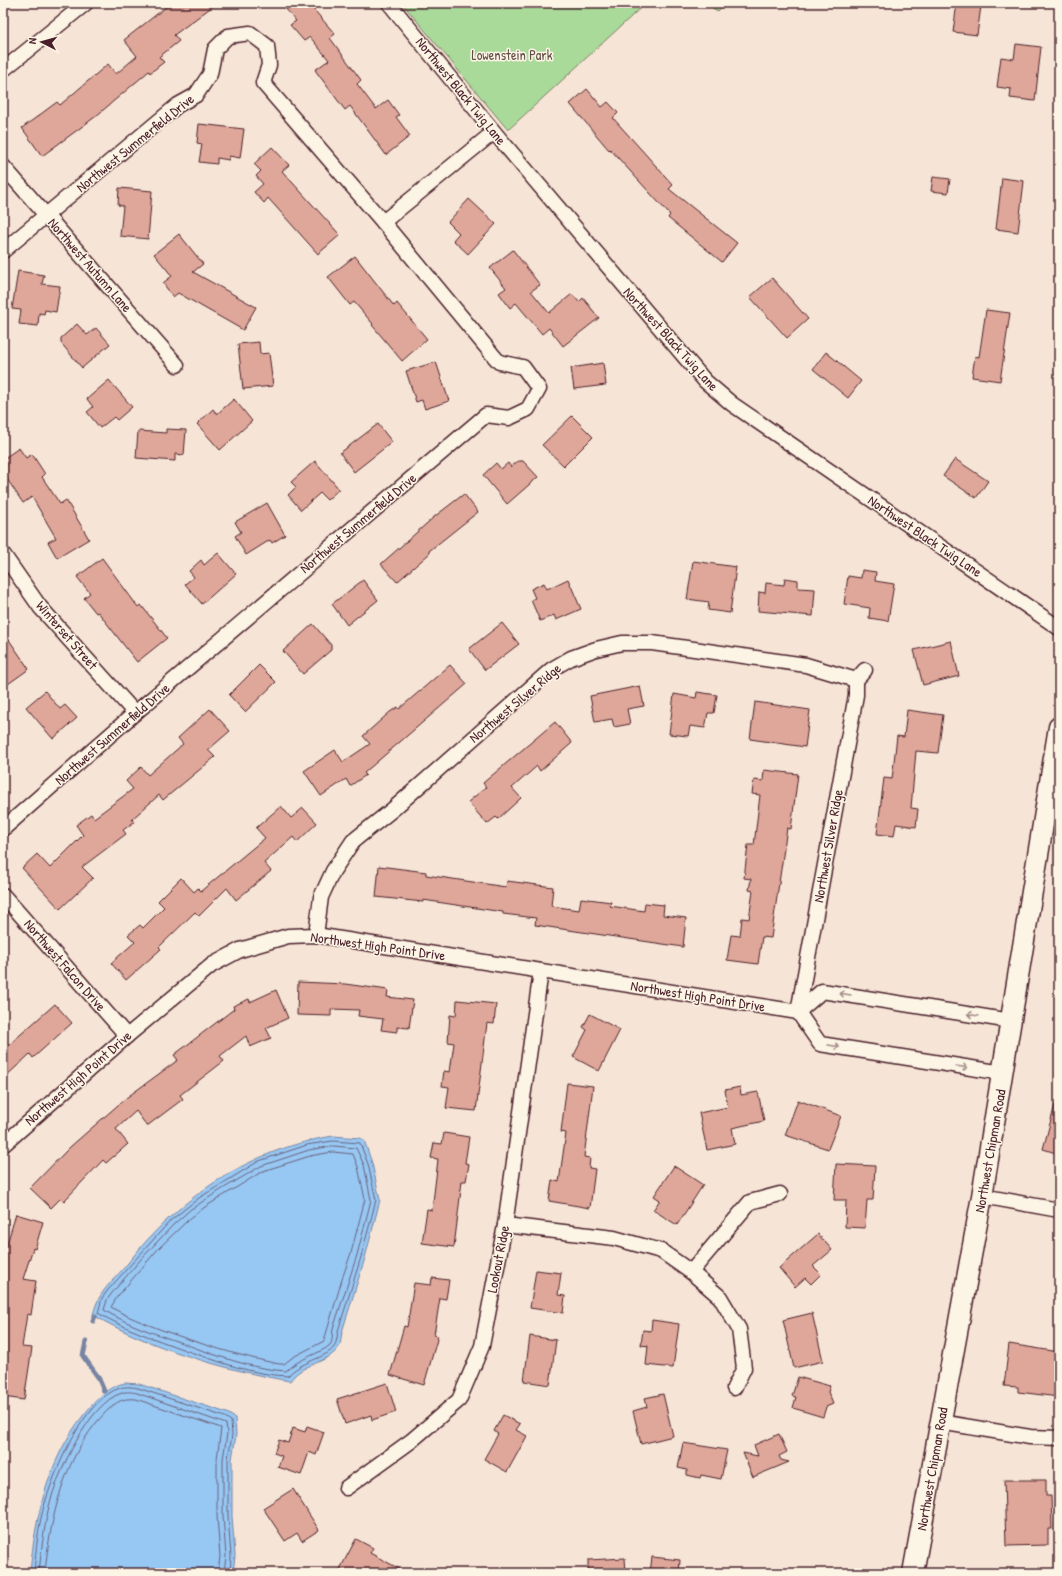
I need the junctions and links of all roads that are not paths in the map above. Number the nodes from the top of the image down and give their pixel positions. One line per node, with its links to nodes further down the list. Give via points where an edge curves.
1 (86, 3): 3 (street)
2 (389, 3): 4 (street, Northwest Black Twig Lane)
3 (3, 70)
4 (494, 132): 7 (street); 11 (street, Northwest Black Twig Lane, via 705,380 732,404)
5 (3, 166): 6 (street, Northwest Autumn Lane)
6 (48, 216): 7 (street, Northwest Summerfield Drive, via 178,105 196,95 210,74 215,49 228,36 250,33 267,46 269,65 263,83); 8 (street, Northwest Summerfield Drive); 9 (street, Northwest Autumn Lane)
7 (383, 222): 12 (street, Northwest Summerfield Drive, via 499,362 523,367 539,389 528,409 509,418 486,415)
8 (3, 251)
9 (177, 365)
10 (3, 554): 12 (street, Winterset Street, via 40,607)
11 (1059, 628)
12 (135, 713): 14 (street, Northwest Summerfield Drive)
13 (1059, 727): 19 (main road, Northwest Chipman Road)
14 (3, 829)
15 (3, 895): 20 (street, Northwest Falcon Drive)
16 (316, 935): 17 (street, Northwest High Point Drive); 18 (street, Northwest Silver Ridge, via 321,897 353,841 392,810 552,669 571,658 622,643 652,643 806,665 860,675); 20 (street, Northwest High Point Drive, via 288,936 240,950 212,965)
17 (541, 971): 18 (street, Northwest High Point Drive); 26 (street, Lookout Ridge)
18 (798, 1012): 19 (street, one-way to 18, via 822,991); 21 (street, one-way to 21, via 820,1044)
19 (1011, 1021): 21 (main road, Northwest Chipman Road)
20 (127, 1036): 22 (street, Northwest High Point Drive)
21 (1003, 1073): 24 (main road, Northwest Chipman Road)
22 (3, 1145)
23 (780, 1194): 27 (street, via 750,1202)
24 (982, 1196): 25 (street); 29 (main road, Northwest Chipman Road)
25 (1059, 1210)
26 (505, 1225): 27 (street, via 614,1238 661,1251); 31 (street, Lookout Ridge, via 482,1346 459,1400 411,1440)
27 (691, 1272): 28 (street, via 720,1297 740,1329 744,1368)
28 (734, 1388)
29 (940, 1422): 30 (street, via 1030,1437); 32 (main road, Northwest Chipman Road)
30 (1059, 1438)
31 (346, 1488)
32 (913, 1573)

